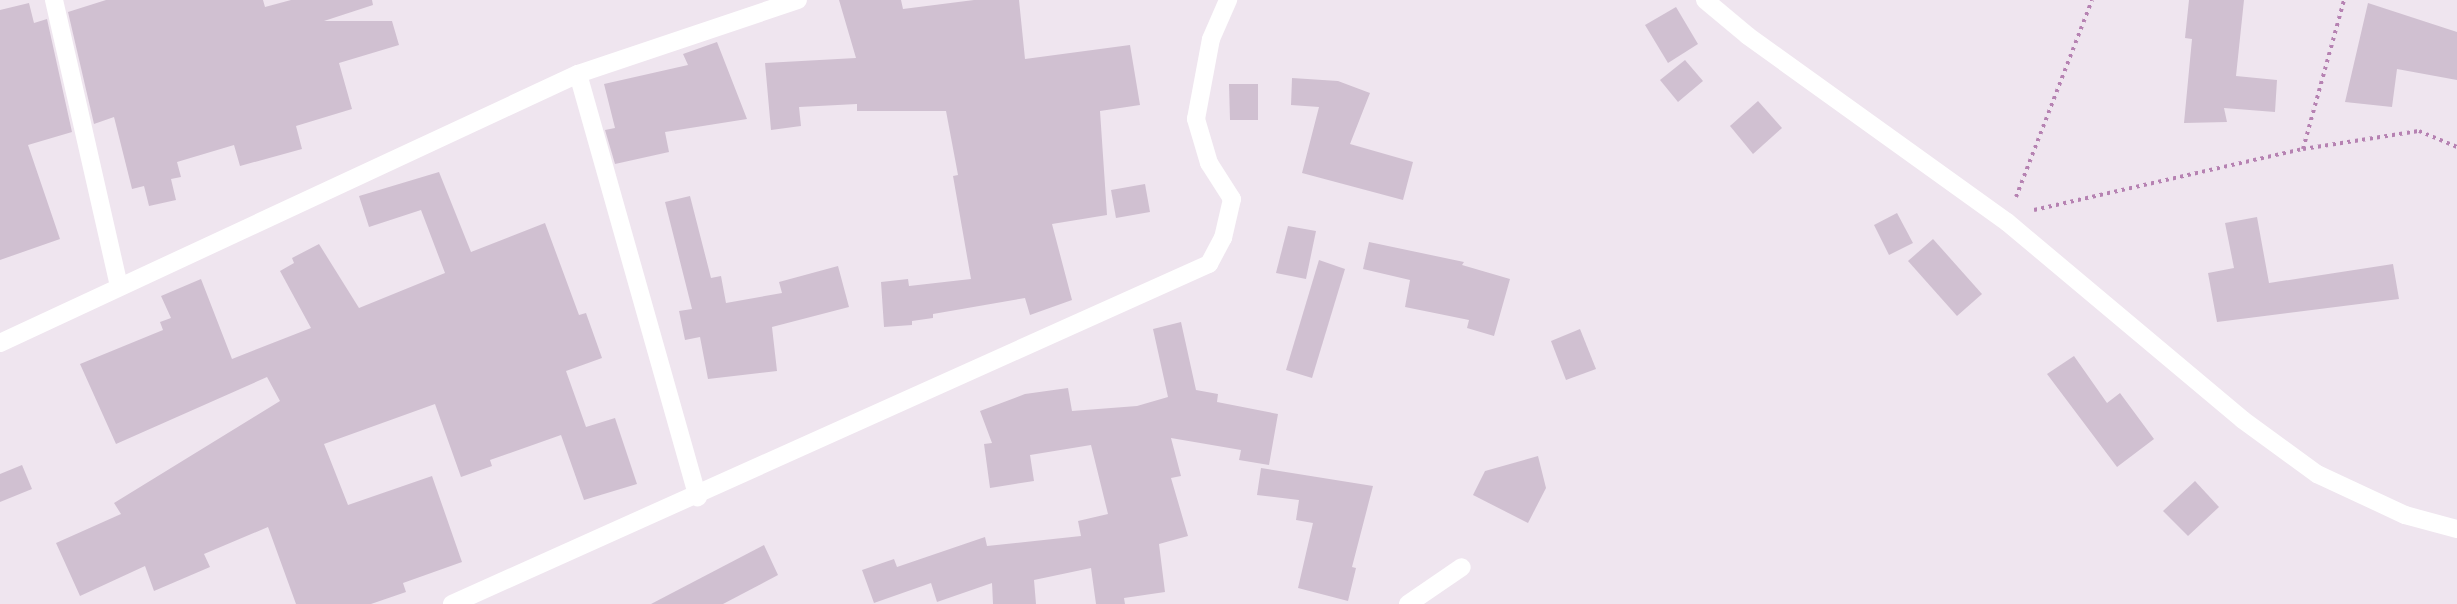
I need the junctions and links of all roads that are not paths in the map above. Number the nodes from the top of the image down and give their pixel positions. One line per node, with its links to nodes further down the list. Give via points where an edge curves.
1 (54, 0): 6 (street)
2 (798, 0): 5 (street)
3 (1228, 0): 8 (street, via 1211,39 1196,119 1209,163 1232,200 1223,238 1209,264)
4 (1705, 0): 9 (street, via 1748,36 2007,222 2242,420 2317,474 2404,515)
5 (578, 74): 6 (street); 8 (street)
6 (119, 285): 7 (street)
7 (0, 343)
8 (698, 497): 11 (street)
9 (2457, 529)
10 (1462, 567): 12 (street)
11 (452, 604)
12 (1407, 604)

